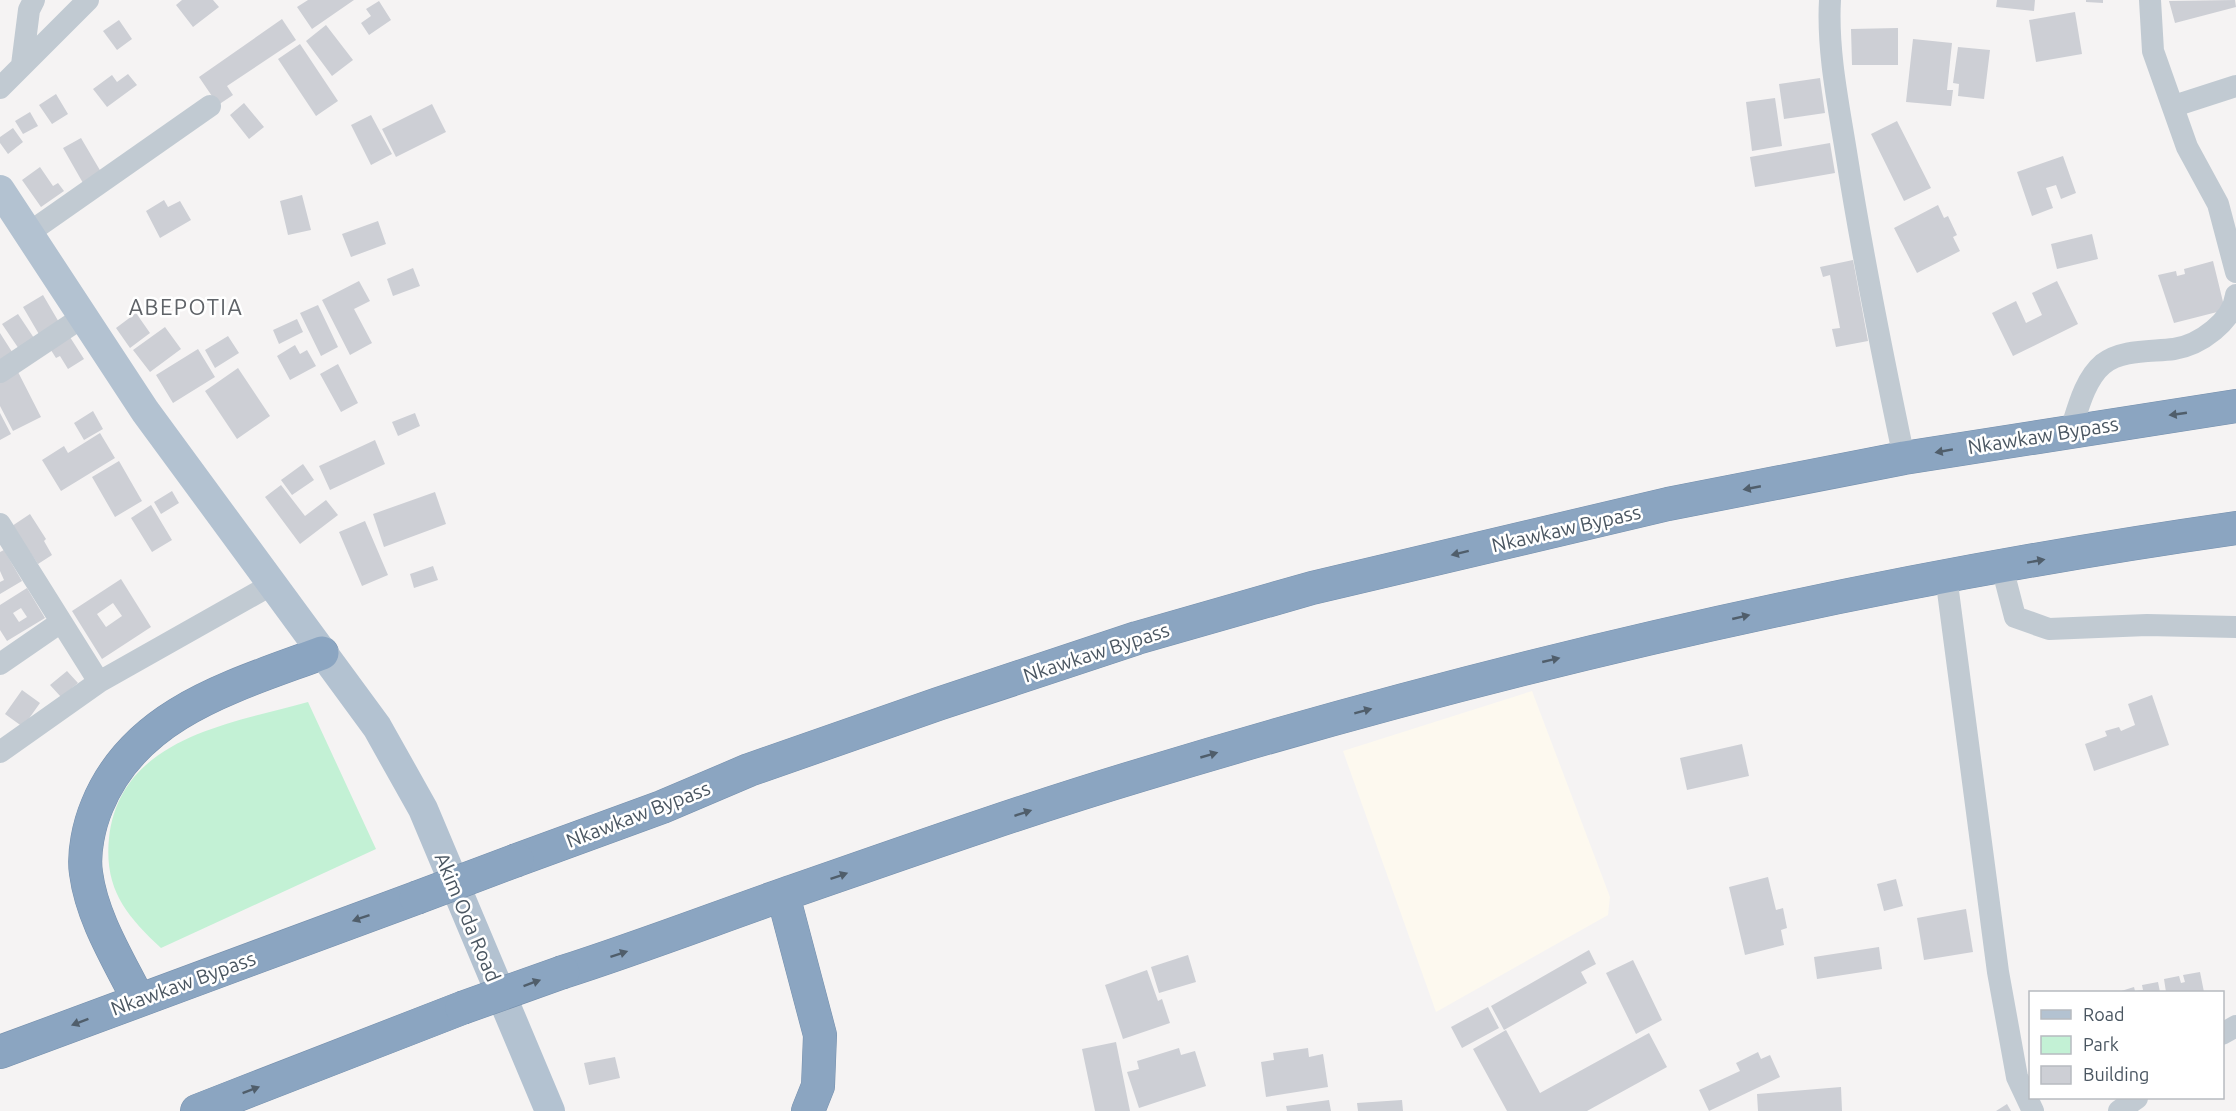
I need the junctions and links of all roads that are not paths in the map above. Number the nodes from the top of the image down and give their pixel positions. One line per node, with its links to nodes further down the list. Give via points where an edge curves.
1 (34, 0): 5 (street, via 29,10)
2 (88, 0): 5 (street)
3 (1830, 0): 18 (street, via 1828,21 1840,117)
4 (2150, 0): 9 (street, via 2153,51)
5 (22, 66): 7 (street)
6 (2236, 86): 9 (street)
7 (0, 88)
8 (210, 106): 11 (street)
9 (2174, 106): 12 (street, via 2187,147 2218,204)
10 (0, 190): 11 (main road, Akim Oda Road)
11 (30, 232): 14 (main road, Akim Oda Road)
12 (2236, 272)
13 (2236, 295): 17 (street, via 2235,306 2216,329 2178,348 2120,355 2103,364 2086,390)
14 (84, 316): 15 (street); 23 (main road, Akim Oda Road, via 145,411)
15 (0, 372)
16 (2236, 406): 17 (highway, Nkawkaw Bypass, one-way to 17)
17 (2071, 430): 18 (highway, Nkawkaw Bypass, one-way to 18)
18 (1904, 458): 31 (highway, Nkawkaw Bypass, one-way to 31, bridge, via 1668,504 1220,613 749,770 662,807)
19 (0, 524): 24 (street)
20 (2236, 528): 21 (highway, one-way to 20)
21 (2002, 567): 22 (highway); 25 (street, via 2015,617 2049,629)
22 (1946, 576): 30 (highway, one-way to 22, via 1139,776 1545,661 1811,601); 37 (street, via 1998,972 2017,1077)
23 (271, 585): 26 (main road, Akim Oda Road); 28 (street)
24 (61, 622): 27 (street); 28 (street)
25 (2236, 627)
26 (322, 653): 31 (highway, via 223,690 183,710 134,746 108,779 90,823 86,872 101,926); 35 (main road, Akim Oda Road, via 377,728 423,809)
27 (0, 664)
28 (99, 682): 29 (street)
29 (0, 752)
30 (783, 895): 34 (highway, one-way to 30, bridge, via 462,1008); 36 (highway, via 820,1035 818,1086)
31 (138, 999): 32 (highway, Nkawkaw Bypass, one-way to 32)
32 (0, 1052)
33 (2136, 1099): 38 (street)
34 (196, 1111)
35 (550, 1111)
36 (808, 1111)
37 (2034, 1111)
38 (2119, 1111)

